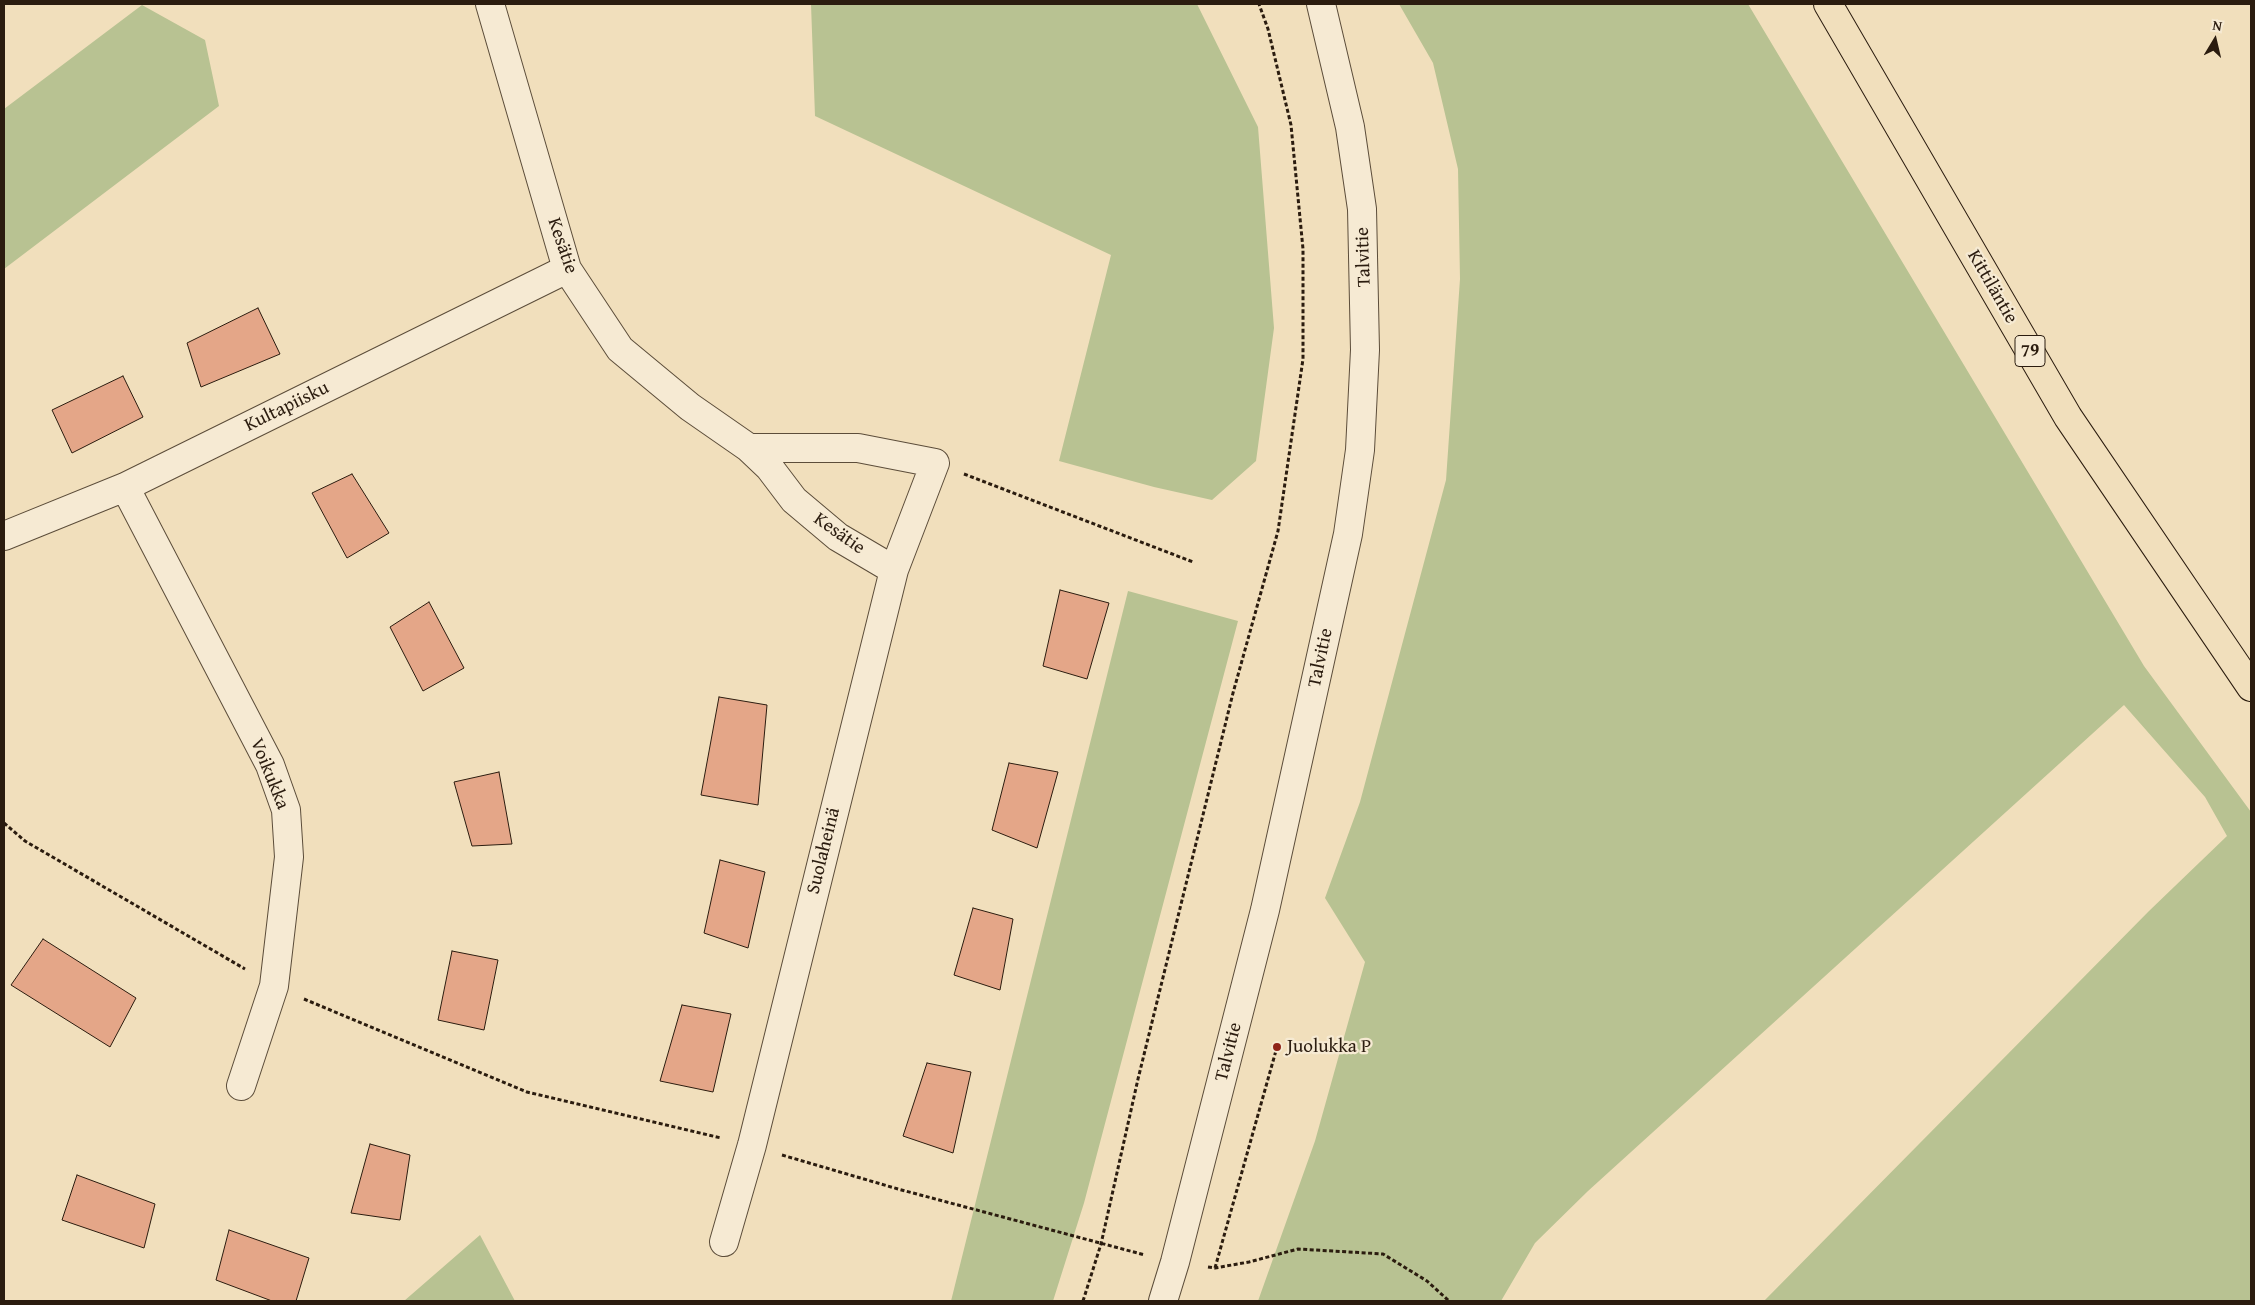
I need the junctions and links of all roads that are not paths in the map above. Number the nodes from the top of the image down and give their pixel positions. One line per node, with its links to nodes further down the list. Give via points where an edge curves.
1 (490, 4): 4 (street, Kesätie)
2 (1322, 4): 12 (street, Talvitie, via 1350,127 1362,209 1365,350 1360,450 1348,534 1265,910)
3 (1828, 4): 9 (main road, Kittiläntie / 79, via 2068,417)
4 (567, 270): 5 (street, Kesätie, via 620,349 690,407); 6 (street, Kultapiisku)
5 (750, 448): 8 (street, Kesätie, via 769,466 794,500 838,537); 8 (street, Suolaheinä, via 858,448 935,464)
6 (125, 487): 7 (street, Kultapiisku); 10 (street, Voikukka, via 270,765 286,810 289,857 274,986)
7 (4, 536)
8 (894, 570): 11 (street, Suolaheinä, via 752,1145)
9 (2251, 687)
10 (241, 1086)
11 (724, 1242)
12 (1163, 1301)

